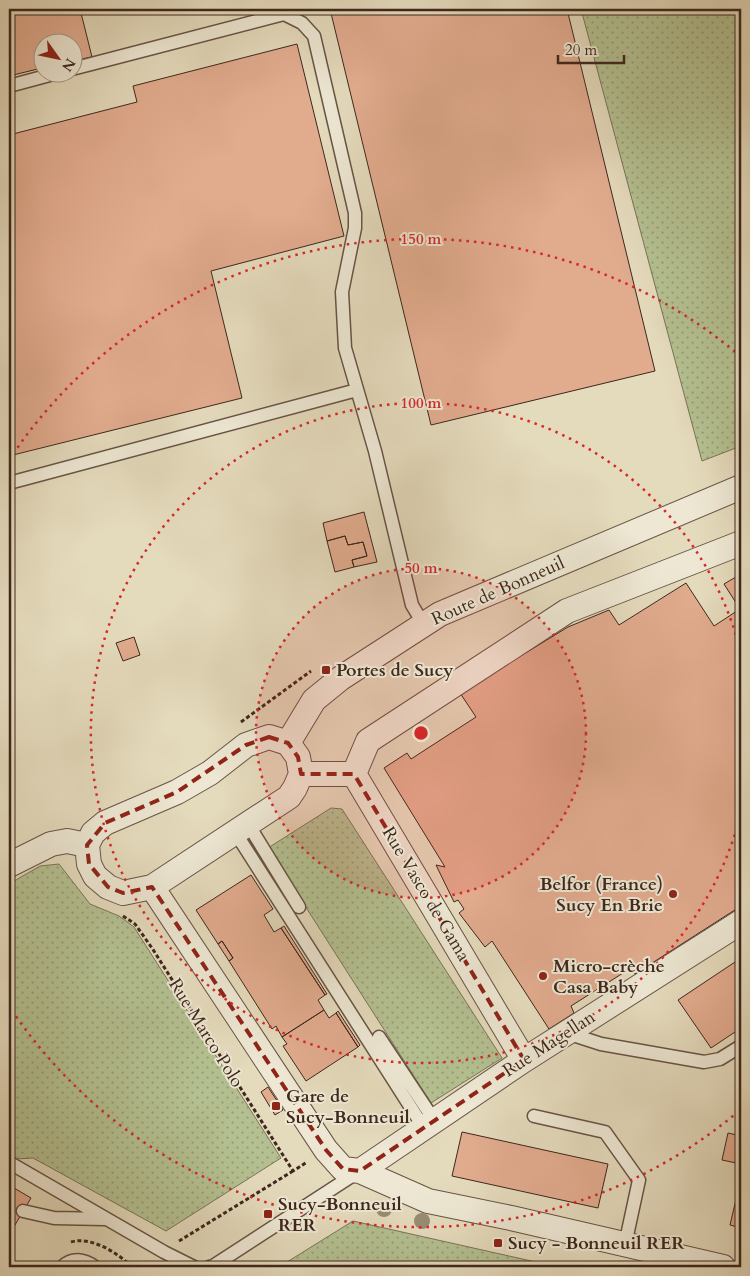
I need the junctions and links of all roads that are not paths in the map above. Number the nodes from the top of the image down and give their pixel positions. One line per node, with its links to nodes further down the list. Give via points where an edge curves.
1 (82, 66): 4 (lane, via 284,14 302,22 314,36 355,213 342,292 345,348)
2 (32, 80): 3 (lane)
3 (9, 86)
4 (357, 390): 5 (lane); 8 (lane, via 375,450 412,605)
5 (9, 483)
6 (741, 487): 8 (street, Route de Bonneuil, via 440,614)
7 (741, 543): 11 (street, via 567,611 368,740)
8 (424, 624): 9 (street, Route de Bonneuil, via 341,678 314,700)
9 (288, 743): 10 (street, via 298,757); 13 (street, via 269,737 246,744 210,773 177,792 105,823 93,833)
10 (301, 774): 11 (street); 12 (street, via 289,797)
11 (354, 774): 21 (street, Rue Vasco de Gama)
12 (242, 828): 15 (street); 16 (lane); 23 (lane)
13 (87, 846): 14 (street, via 67,841 50,844); 15 (street, via 89,864 95,876 108,887 123,893)
14 (9, 865)
15 (152, 887): 25 (street, Rue Marco Polo, via 326,1150 343,1168)
16 (299, 907)
17 (741, 922): 18 (street, Rue Magellan)
18 (567, 1033): 20 (lane, via 601,1044 704,1062 720,1059); 21 (street, Rue Magellan)
19 (379, 1037): 23 (lane)
20 (741, 1046)
21 (524, 1060): 23 (street, Rue Magellan)
22 (534, 1116): 28 (lane, via 605,1132 639,1180)
23 (429, 1124): 25 (street, Rue Magellan)
24 (9, 1162): 27 (lane)
25 (360, 1171): 28 (street, Rue Marco Polo, via 428,1201); 32 (lane)
26 (23, 1211): 27 (lane, via 54,1218)
27 (108, 1219): 31 (lane)
28 (625, 1245): 33 (street, Rue Marco Polo)
29 (62, 1267): 30 (lane, via 80,1260)
30 (95, 1267)
31 (194, 1267)
32 (209, 1267)
33 (723, 1267)

